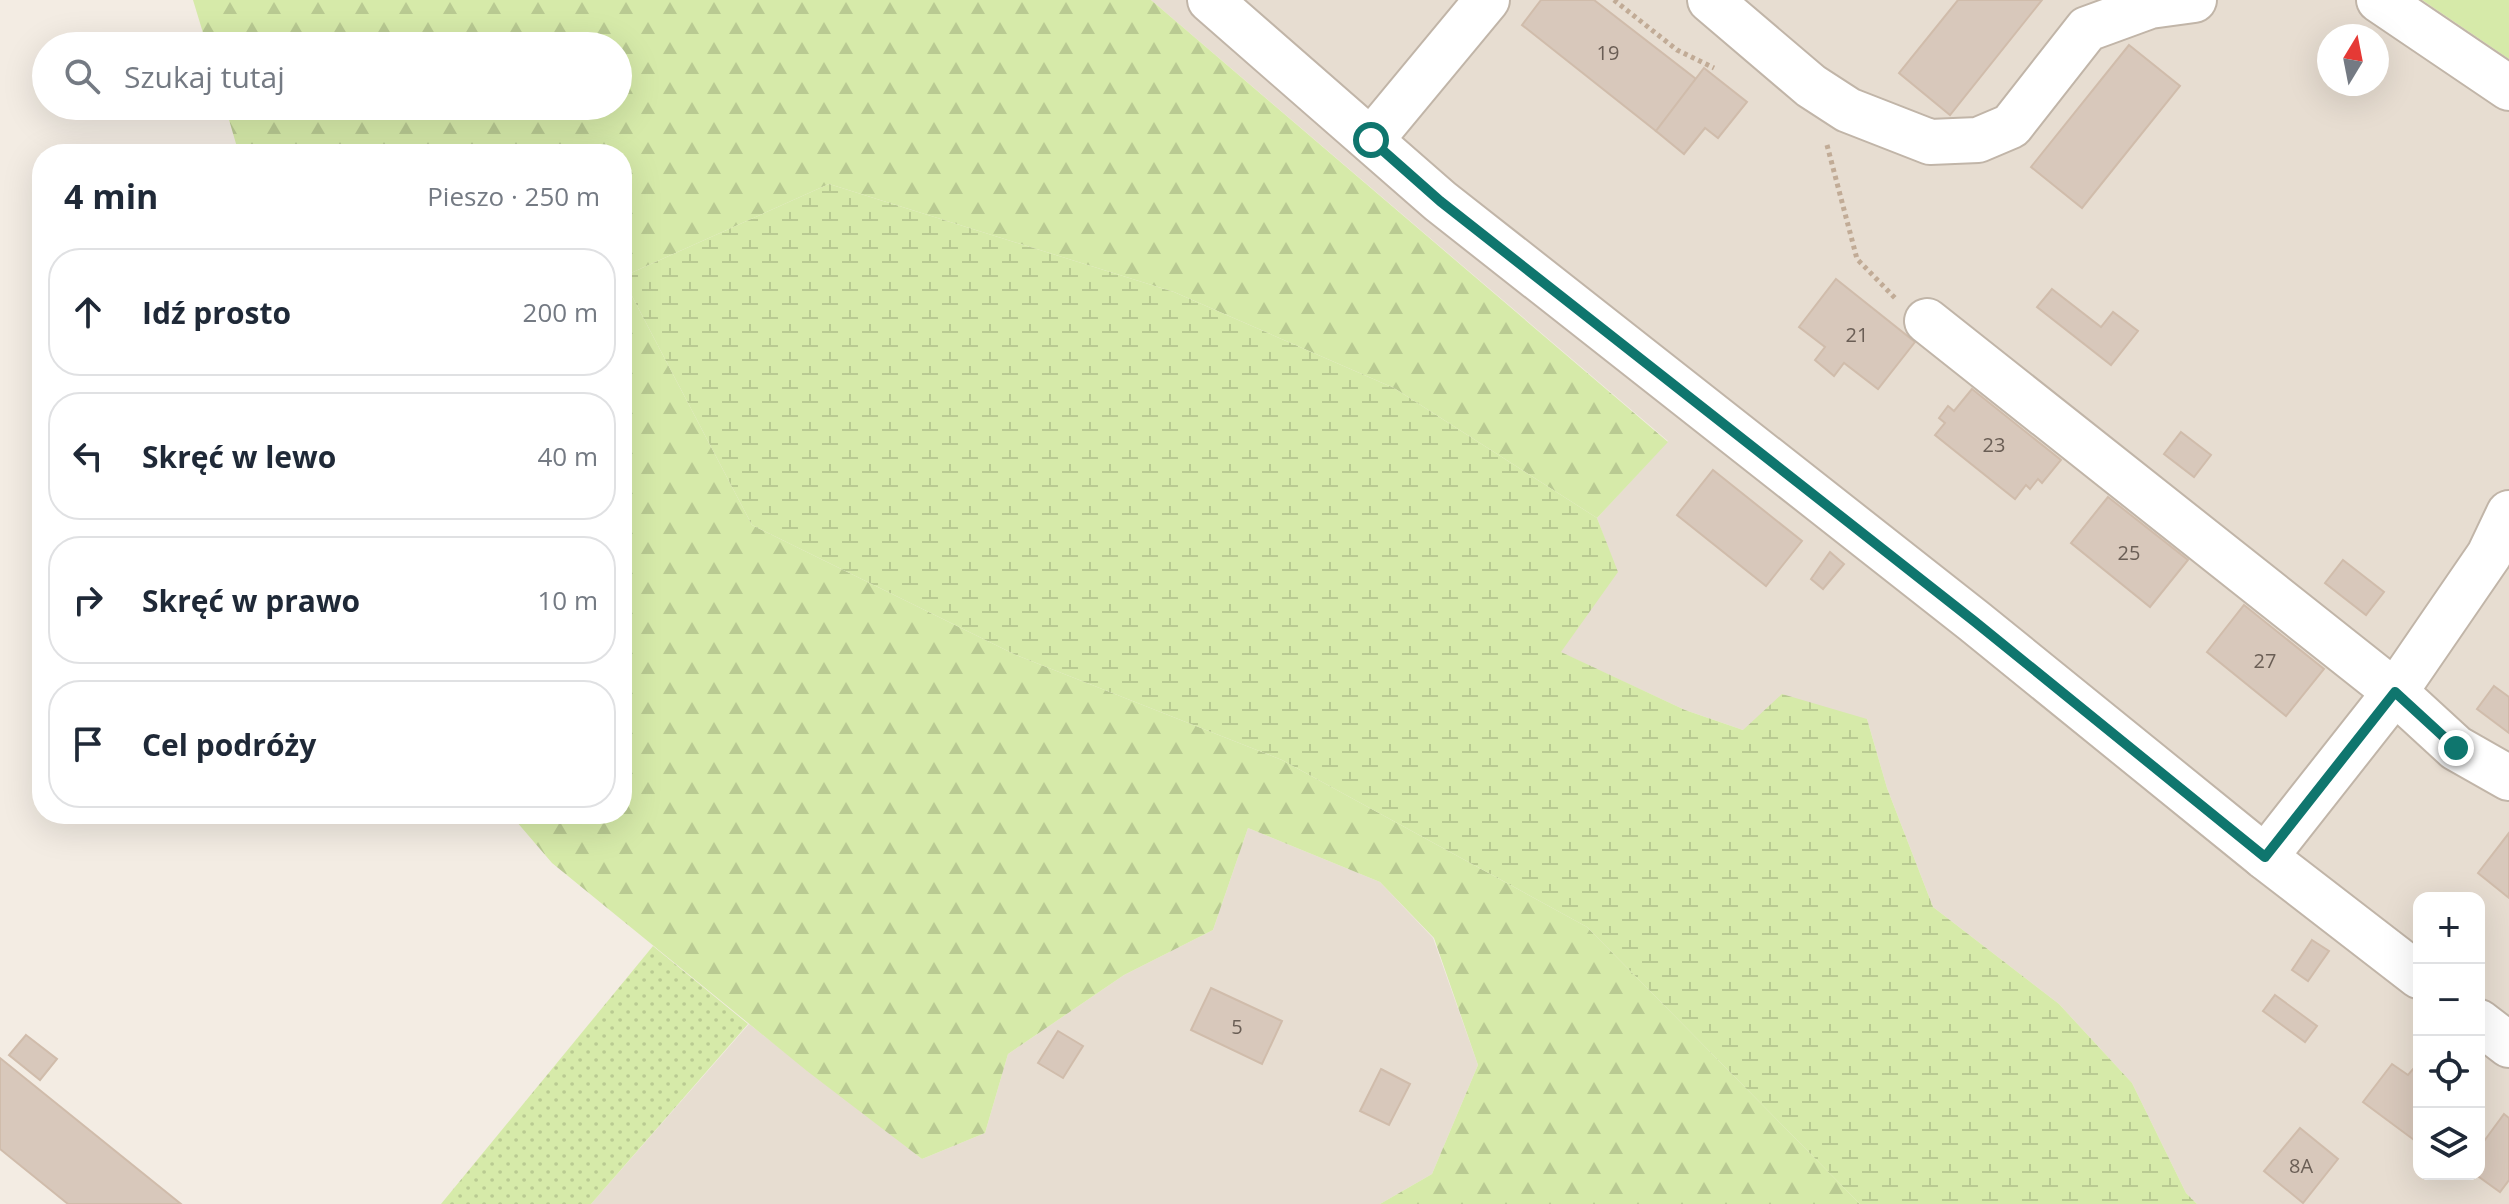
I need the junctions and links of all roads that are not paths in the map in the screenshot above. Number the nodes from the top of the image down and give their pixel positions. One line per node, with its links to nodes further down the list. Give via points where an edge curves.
1 (1210, 0): 7 (street)
2 (1487, 0): 7 (street)
3 (1710, 0): 4 (street, via 1811,86 1848,110 1930,142 1978,140 2011,126 2087,29 2150,6)
4 (2194, 0)
5 (2379, 0): 6 (street)
6 (2509, 88)
7 (1371, 140): 12 (street, via 1440,201)
8 (1927, 321): 10 (street)
9 (2509, 513): 10 (street, via 2489,555)
10 (2395, 692): 11 (street, via 2456,748); 12 (street)
11 (2509, 778)
12 (2265, 857): 13 (street)
13 (2413, 971)
14 (2485, 1027): 15 (street)
15 (2509, 1045)

